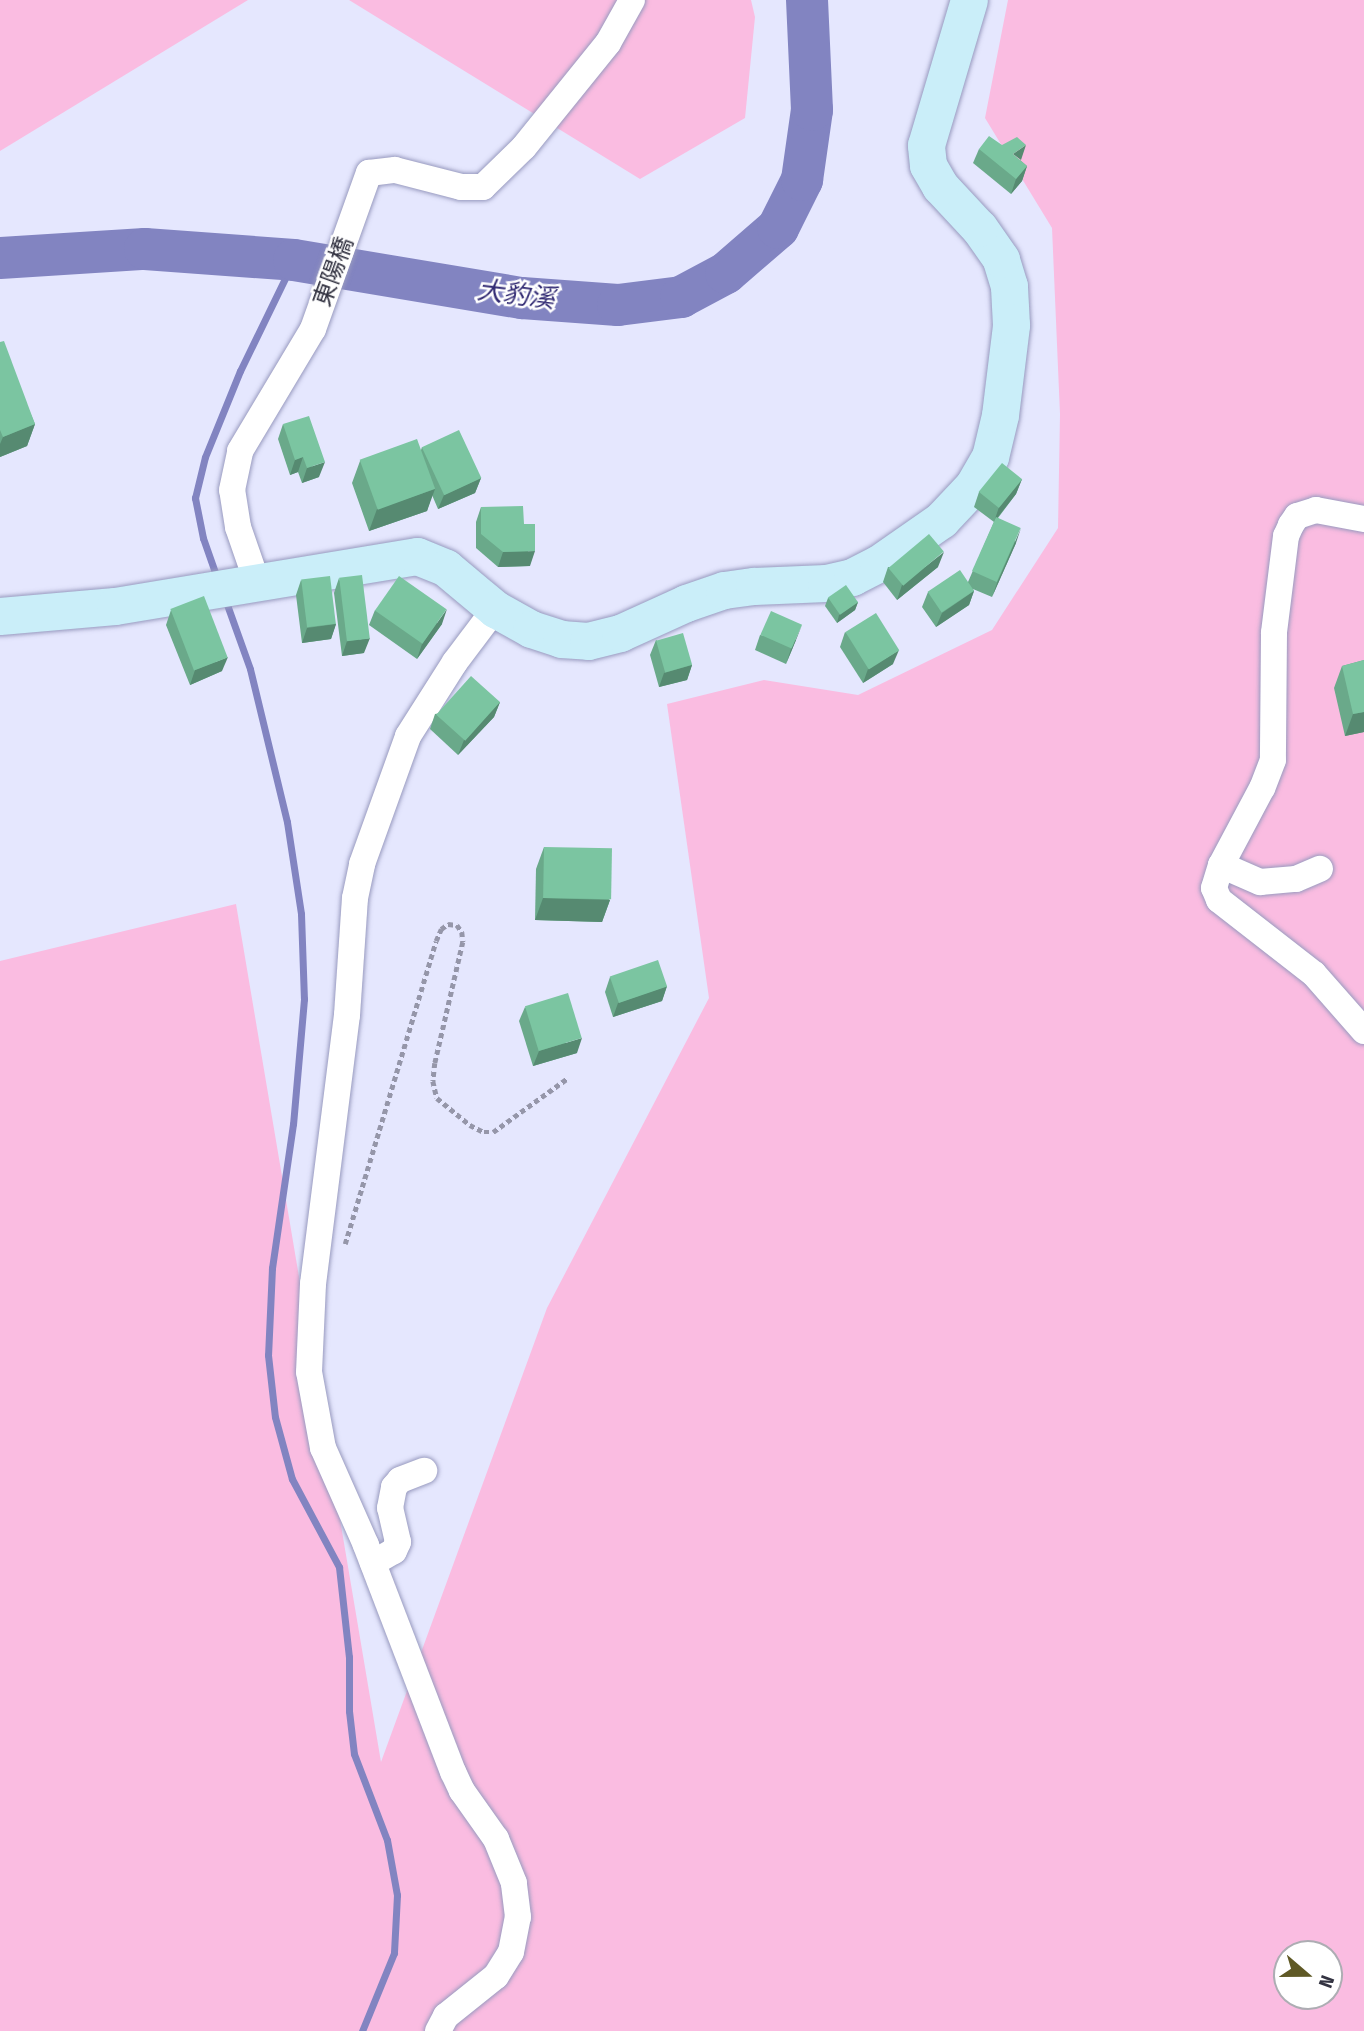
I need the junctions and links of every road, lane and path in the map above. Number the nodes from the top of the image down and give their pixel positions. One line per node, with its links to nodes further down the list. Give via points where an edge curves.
1 (632, 0): 4 (street, 東陽橋, via 608,43 524,147 482,187 461,187 395,170 369,173 313,330 240,450 232,490 239,527)
2 (969, 0): 5 (street, via 926,145 929,165 940,186 986,238 1009,286 1011,325 1000,415 990,457 973,486 941,520 852,577 724,590 620,633 588,640 561,639 531,629)
3 (1364, 519): 7 (street, via 1316,510 1297,516 1286,536 1274,632 1273,760)
4 (232, 586): 5 (street, via 417,556 446,568); 6 (street, via 115,606)
5 (495, 609): 13 (street, via 408,736 362,864 355,898 346,1015 315,1243 309,1372 323,1448)
6 (0, 616)
7 (1221, 865): 8 (street, via 1261,882 1296,879); 9 (street, via 1214,888 1219,900 1314,974)
8 (1320, 869)
9 (1364, 1031)
10 (568, 1078): 11 (path, via 493,1132 470,1125 437,1098 435,1063 463,942 457,925 441,929)
11 (340, 1257)
12 (424, 1471): 13 (street, via 400,1480 394,1488 390,1508 398,1542 394,1551)
13 (373, 1563): 14 (street, via 453,1772 496,1839 514,1883 518,1917 511,1952 496,1976 446,2017)
14 (438, 2031)

